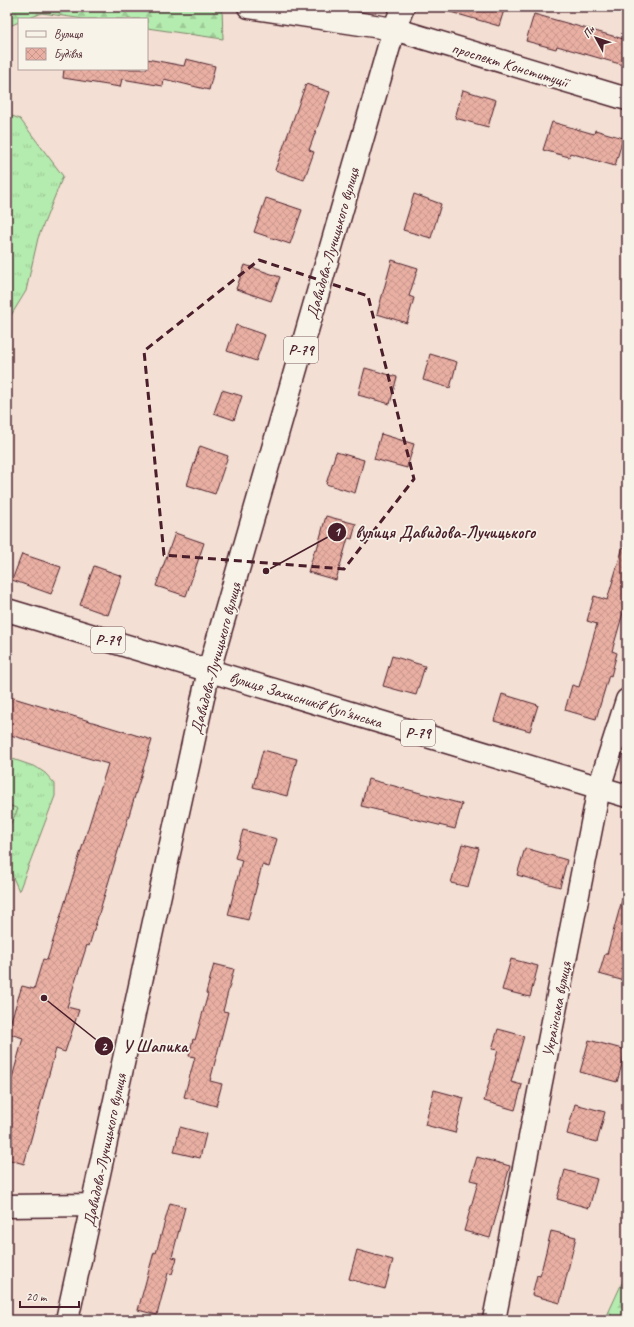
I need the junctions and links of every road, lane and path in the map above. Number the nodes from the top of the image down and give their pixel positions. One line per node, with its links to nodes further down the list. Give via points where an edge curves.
1 (249, 7): 3 (main road, проспект Конституції)
2 (403, 7): 3 (main road, Давидова-Лучицького вулиця)
3 (394, 29): 4 (main road, проспект Конституції); 6 (main road, Давидова-Лучицького вулиця / Р-79)
4 (627, 99)
5 (7, 610): 6 (main road, вулиця Захисників Куп'янська / Р-79)
6 (209, 670): 8 (main road, вулиця Захисників Куп'янська / Р-79); 10 (main road, Давидова-Лучицького вулиця)
7 (627, 700): 8 (main road, Українська вулиця)
8 (600, 788): 9 (main road, вулиця Захисників Куп'янська / Р-79); 13 (main road, Українська вулиця)
9 (627, 796)
10 (92, 1205): 11 (main road); 12 (main road, Давидова-Лучицького вулиця)
11 (7, 1206)
12 (67, 1320)
13 (494, 1320)

